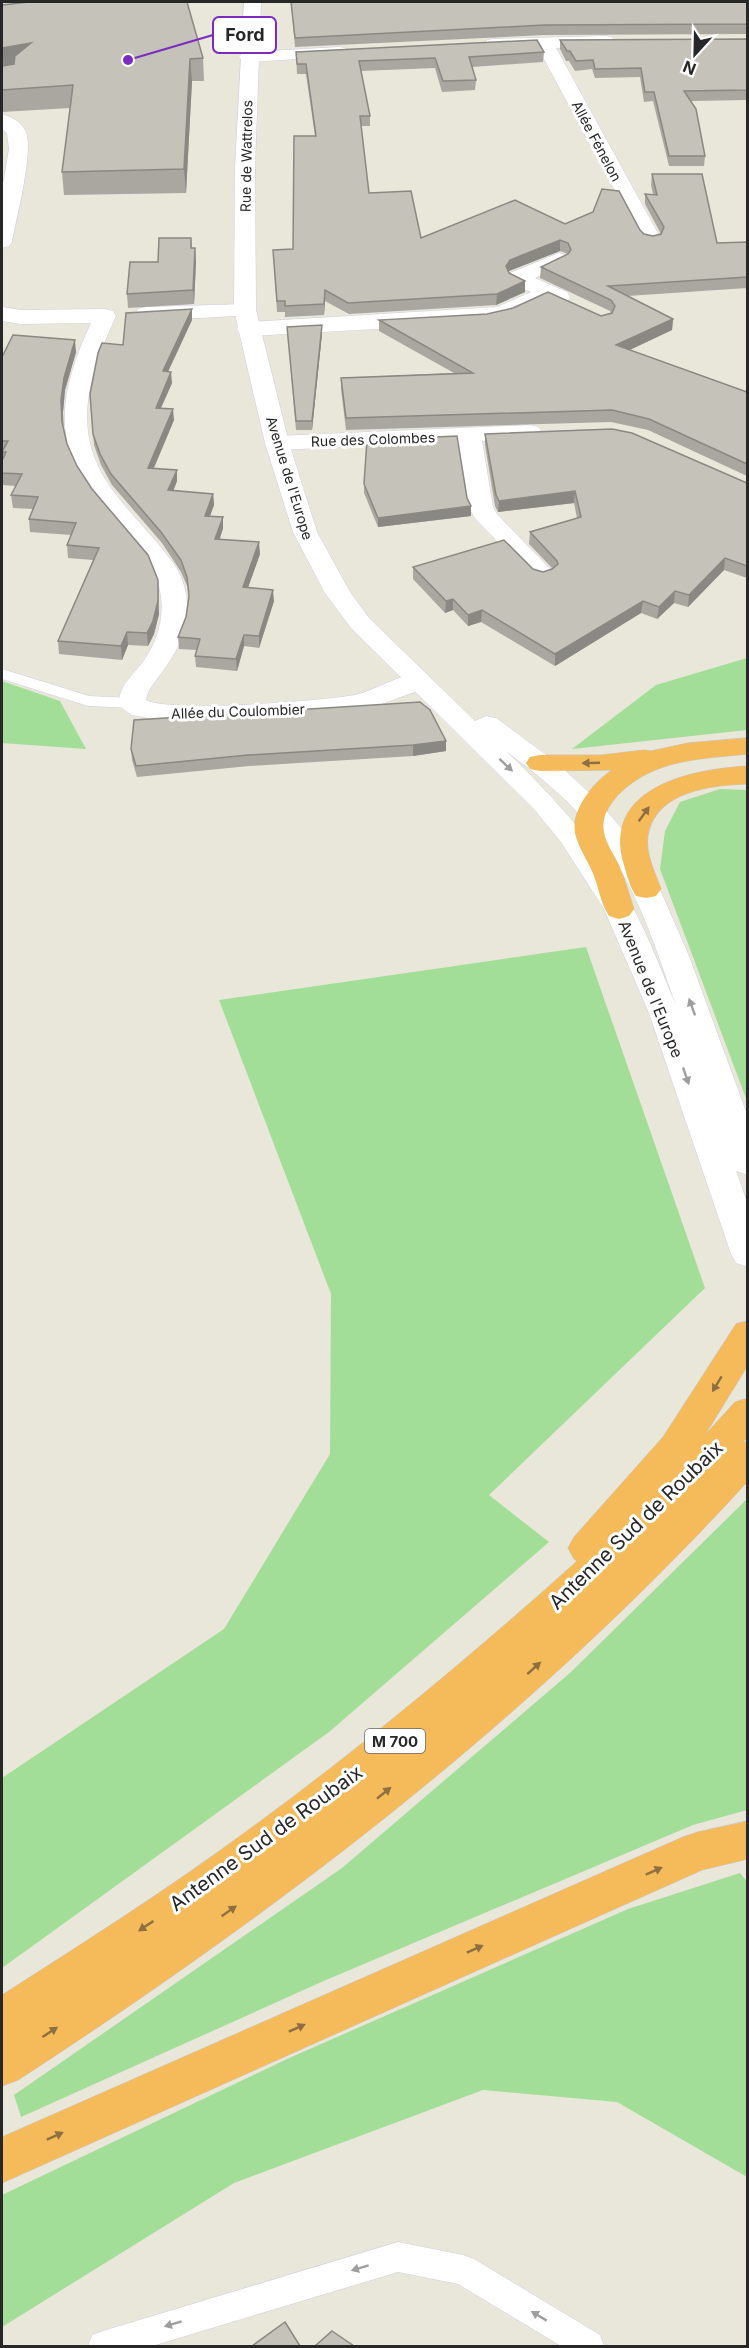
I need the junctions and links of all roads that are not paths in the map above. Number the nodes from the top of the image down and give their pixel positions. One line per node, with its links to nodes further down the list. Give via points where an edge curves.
1 (252, 2): 6 (street, Rue de Wattrelos)
2 (623, 41): 3 (street)
3 (544, 42): 4 (street); 8 (street, Allée Fénelon)
4 (474, 45)
5 (355, 51): 6 (street)
6 (248, 57): 15 (street, Rue de Wattrelos)
7 (2, 120): 9 (street, via 16,132 19,149)
8 (651, 239)
9 (2, 242)
10 (559, 259): 11 (street, via 518,278)
11 (548, 292): 12 (street); 15 (street, via 486,316)
12 (580, 307)
13 (2, 314): 14 (street)
14 (105, 315): 15 (street); 22 (street, via 77,386 74,416 81,457 99,488 161,562 173,586 176,613 170,640 131,695)
15 (247, 320): 18 (street, Avenue de l'Europe)
16 (550, 432): 17 (street, Rue des Colombes)
17 (469, 435): 18 (street, Rue des Colombes); 19 (street, via 486,517)
18 (277, 443): 21 (street, Avenue de l'Europe, via 304,532 338,593 360,622)
19 (542, 574)
20 (2, 674): 22 (lane, via 88,701)
21 (419, 681): 22 (street, Allée du Coulombier, via 361,701 308,708 174,715 142,709); 25 (street, Avenue de l'Europe); 29 (street, Avenue de l'Europe, one-way to 29, via 543,802 571,836)
22 (132, 703)
23 (747, 746): 24 (highway)
24 (670, 754): 25 (highway, one-way to 25, via 601,763); 27 (highway, via 647,760 619,777)
25 (540, 763): 27 (street, Avenue de l'Europe)
26 (747, 775): 28 (highway, one-way to 26, via 634,836 645,809 671,790 690,783)
27 (592, 811): 28 (street, Avenue de l'Europe); 29 (highway, via 588,828)
28 (646, 889): 30 (street, Avenue de l'Europe, one-way to 28, via 733,1121)
29 (619, 909): 30 (street, Avenue de l'Europe, one-way to 30)
30 (735, 1172): 31 (street, Avenue de l'Europe)
31 (747, 1254)
32 (747, 1334): 35 (highway, one-way to 35, via 700,1411 642,1489)
33 (747, 1412): 35 (highway, Antenne Sud de Roubaix / M 700, via 606,1558)
34 (747, 1456): 38 (highway, Antenne Sud de Roubaix / M 700, one-way to 34, via 236,1906 445,1744 584,1623)
35 (435, 1708): 37 (highway, Antenne Sud de Roubaix / M 700, one-way to 37, via 229,1869)
36 (747, 1840): 39 (highway, one-way to 36, via 698,1851)
37 (2, 2020)
38 (2, 2064)
39 (2, 2160)
40 (103, 2346): 41 (lane, one-way to 40, via 463,2270 398,2257)
41 (589, 2346)

